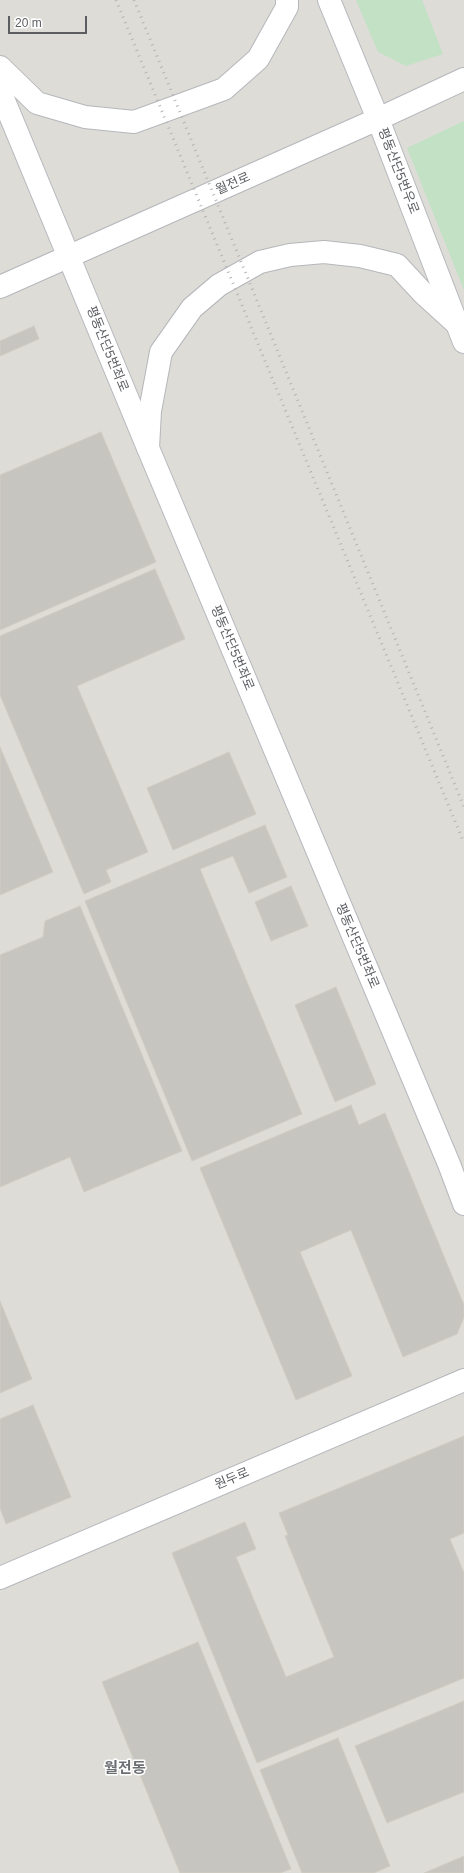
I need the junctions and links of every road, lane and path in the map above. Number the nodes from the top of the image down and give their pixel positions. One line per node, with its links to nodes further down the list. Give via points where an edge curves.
1 (287, 0): 3 (street, via 288,7 258,59 224,89 134,122 85,117 37,103)
2 (329, 0): 6 (street, 평동산단5번우로)
3 (0, 68)
4 (464, 79): 6 (street, 월전로)
5 (0, 92): 7 (street, 평동산단5번좌로)
6 (378, 119): 7 (street, 월전로); 9 (street, 평동산단5번우로)
7 (69, 257): 8 (street, 월전로); 11 (street, 평동산단5번좌로)
8 (0, 287)
9 (456, 322): 10 (street, 평동산단5번우로); 11 (street, via 423,293 397,265 360,256 324,252 290,255 260,262 219,285 192,308 161,352 150,411)
10 (464, 342)
11 (148, 448): 12 (street, 평동산단5번좌로)
12 (457, 1169): 13 (street, 평동산단5번좌로)
13 (464, 1204)
14 (464, 1380): 15 (street, 원두로)
15 (0, 1578)

